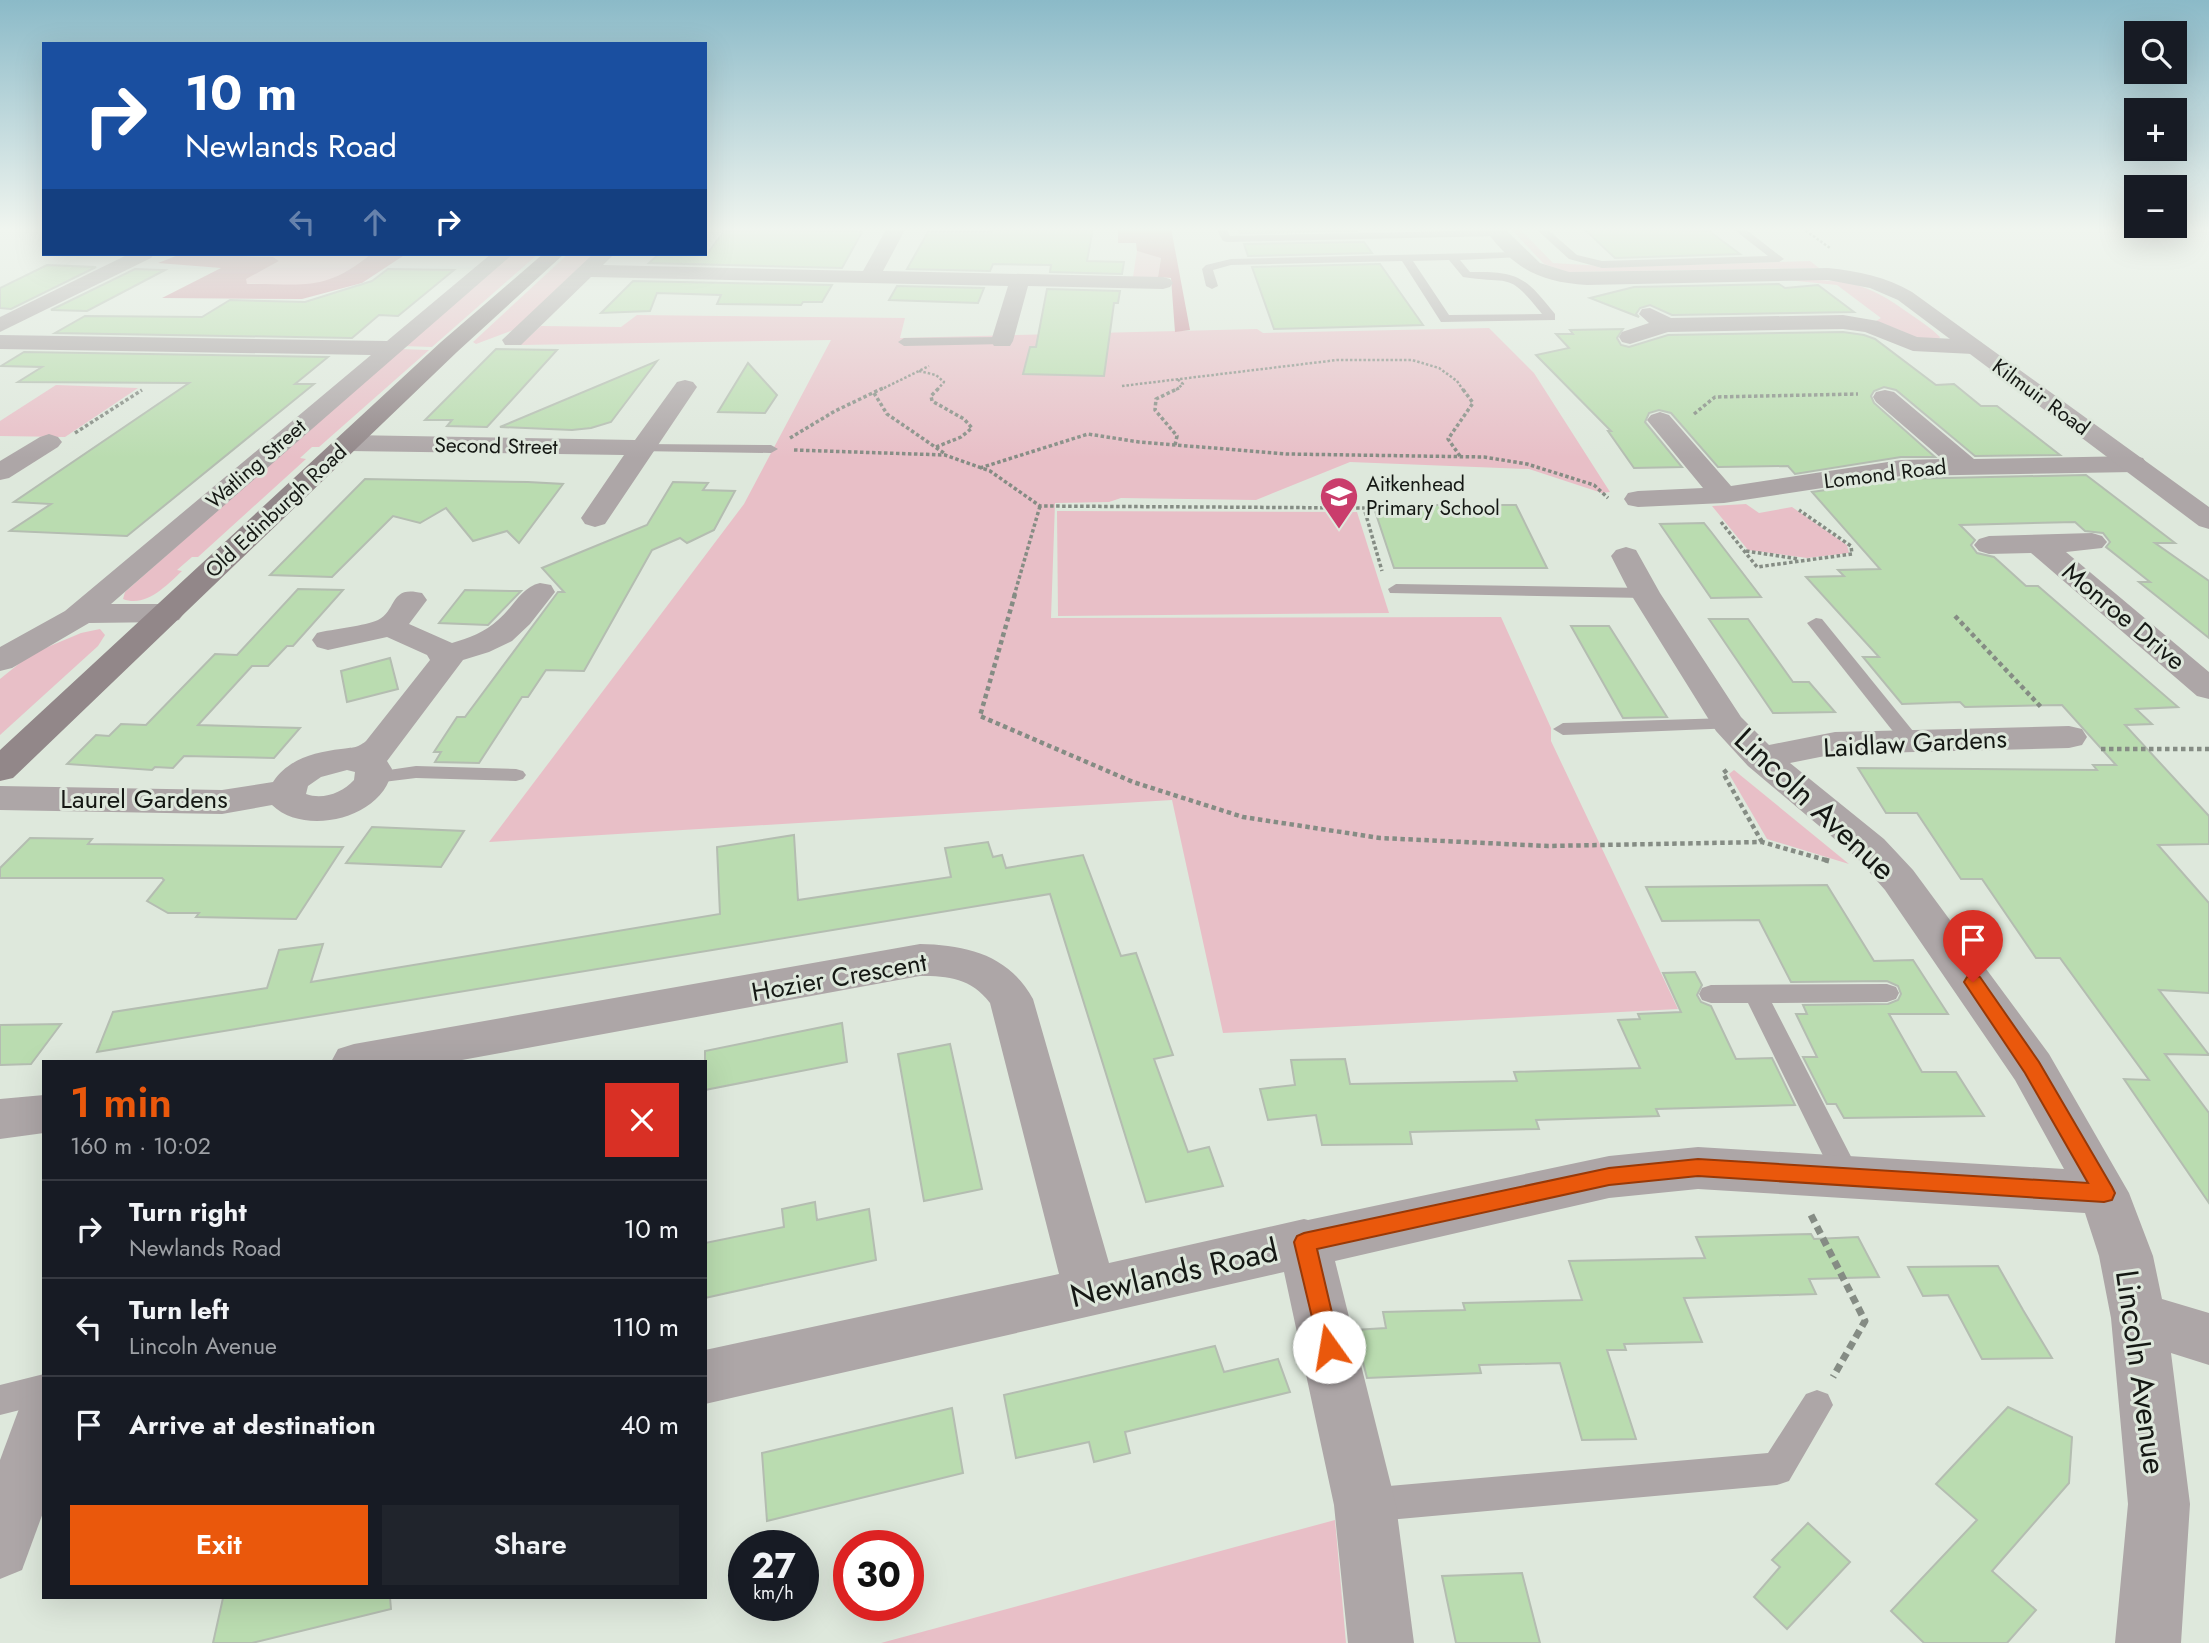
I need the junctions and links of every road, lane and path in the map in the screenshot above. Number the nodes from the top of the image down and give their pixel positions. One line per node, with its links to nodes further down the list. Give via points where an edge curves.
1 (41, 305): 9 (street)
2 (442, 305): 16 (street, Watling Street)
3 (497, 305): 27 (main road, Old Edinburgh Road)
4 (550, 305): 11 (street)
5 (1013, 305): 12 (street)
6 (1436, 305): 7 (lane, via 1445,319 1551,317)
7 (1541, 305)
8 (1915, 305): 15 (street, Kilmuir Road)
9 (0, 325)
10 (1630, 337): 15 (street, via 1658,320 1843,322 1870,326 1913,344)
11 (513, 340)
12 (1002, 341): 14 (lane)
13 (0, 342): 16 (street)
14 (904, 342)
15 (1973, 347): 34 (street, Kilmuir Road)
16 (390, 348): 54 (street, Watling Street)
17 (937, 362): 18 (path)
18 (918, 371): 22 (path); 30 (path, via 944,382 931,396 932,401 972,428)
19 (1177, 379): 20 (path); 28 (path, via 1183,384 1156,399 1155,410 1177,436); 33 (path, via 1372,358 1412,360 1439,368 1457,381 1473,403 1448,439)
20 (1122, 386)
21 (685, 387): 29 (street)
22 (874, 393): 30 (path, via 887,414); 31 (path)
23 (1885, 397): 24 (path, via 1715,397); 35 (street)
24 (1695, 414)
25 (1660, 420): 39 (street)
26 (49, 442): 37 (street)
27 (349, 443): 29 (street, Second Street); 53 (main road, Old Edinburgh Road)
28 (1175, 444): 33 (path, via 1287,454); 36 (path, via 1088,434)
29 (642, 447): 31 (lane); 42 (street)
30 (936, 447): 32 (path)
31 (771, 449): 32 (path)
32 (945, 455): 36 (path)
33 (1461, 456): 40 (path, via 1527,464 1594,485)
34 (2134, 464): 35 (street, Lomond Road); 43 (street, Kilmuir Road)
35 (1965, 465): 38 (street, Lomond Road, via 1901,468)
36 (980, 468): 41 (path)
37 (1, 471)
38 (1769, 489): 39 (street, Lomond Road); 48 (path, via 1851,546 1852,554)
39 (1713, 496): 40 (street, Lomond Road); 47 (path)
40 (1626, 502)
41 (1040, 506): 50 (path, via 1364,508 1386,585); 72 (path, via 980,716 1133,782 1243,817 1380,838 1548,846)
42 (595, 517)
43 (2209, 520)
44 (2092, 542): 45 (street, Monroe Drive)
45 (2039, 544): 46 (street, Monroe Drive); 61 (street, Monroe Drive)
46 (1989, 545)
47 (1744, 550): 48 (path); 48 (path, via 1757,567)
48 (1807, 560)
49 (1636, 575): 50 (lane, via 1586,590); 62 (street, Lincoln Avenue)
50 (1395, 589)
51 (540, 592): 59 (street, via 511,628 481,645)
52 (411, 600): 57 (street)
53 (168, 613): 54 (street); 69 (main road, Old Edinburgh Road)
54 (82, 614): 60 (street, Watling Street)
55 (1955, 616): 64 (path)
56 (1816, 624): 65 (lane)
57 (390, 627): 58 (street); 59 (street)
58 (328, 640)
59 (446, 655): 68 (street, via 444,665 379,749)
60 (0, 661)
61 (2209, 689)
62 (1728, 724): 63 (lane); 67 (street, Lincoln Avenue)
63 (1563, 729)
64 (2069, 737): 65 (street, Laidlaw Gardens); 66 (path, via 2080,749)
65 (1910, 740): 67 (street, Laidlaw Gardens, via 1835,743)
66 (2209, 749)
67 (1761, 758): 72 (path, via 1723,773); 73 (street, Lincoln Avenue, via 1870,848)
68 (369, 769): 70 (lane, Laurel Gardens); 71 (street, Laurel Gardens, via 347,758 321,763 298,775 287,791 222,802)
69 (0, 770)
70 (516, 775)
71 (0, 798)
72 (1762, 842): 73 (path)
73 (1899, 880): 82 (street, Lincoln Avenue, via 2032,1067)
74 (1887, 993): 76 (lane)
75 (1711, 994): 76 (lane)
76 (1756, 995): 81 (lane)
77 (365, 1060): 84 (street, Hozier Crescent, via 920,960 967,964 1000,982 1011,999)
78 (42, 1114): 79 (street)
79 (0, 1119)
80 (1788, 1171): 81 (street, Newlands Road); 83 (street, Newlands Road, via 1698,1168 1609,1177); 90 (path, via 1865,1321)
81 (1847, 1176): 82 (street, Newlands Road)
82 (2104, 1193): 85 (street, Lincoln Avenue, via 2126,1256)
83 (1304, 1242): 84 (street, Newlands Road); 92 (street)
84 (1090, 1293): 87 (street, Newlands Road)
85 (2139, 1318): 86 (street); 95 (street, Lincoln Avenue, via 2160,1504)
86 (2209, 1339)
87 (707, 1377)
88 (42, 1390): 89 (lane)
89 (0, 1400)
90 (1817, 1405): 92 (lane, via 1777,1469)
91 (42, 1427): 93 (street)
92 (1365, 1505): 94 (street)
93 (17, 1533)
94 (1381, 1643)
95 (2148, 1643)

